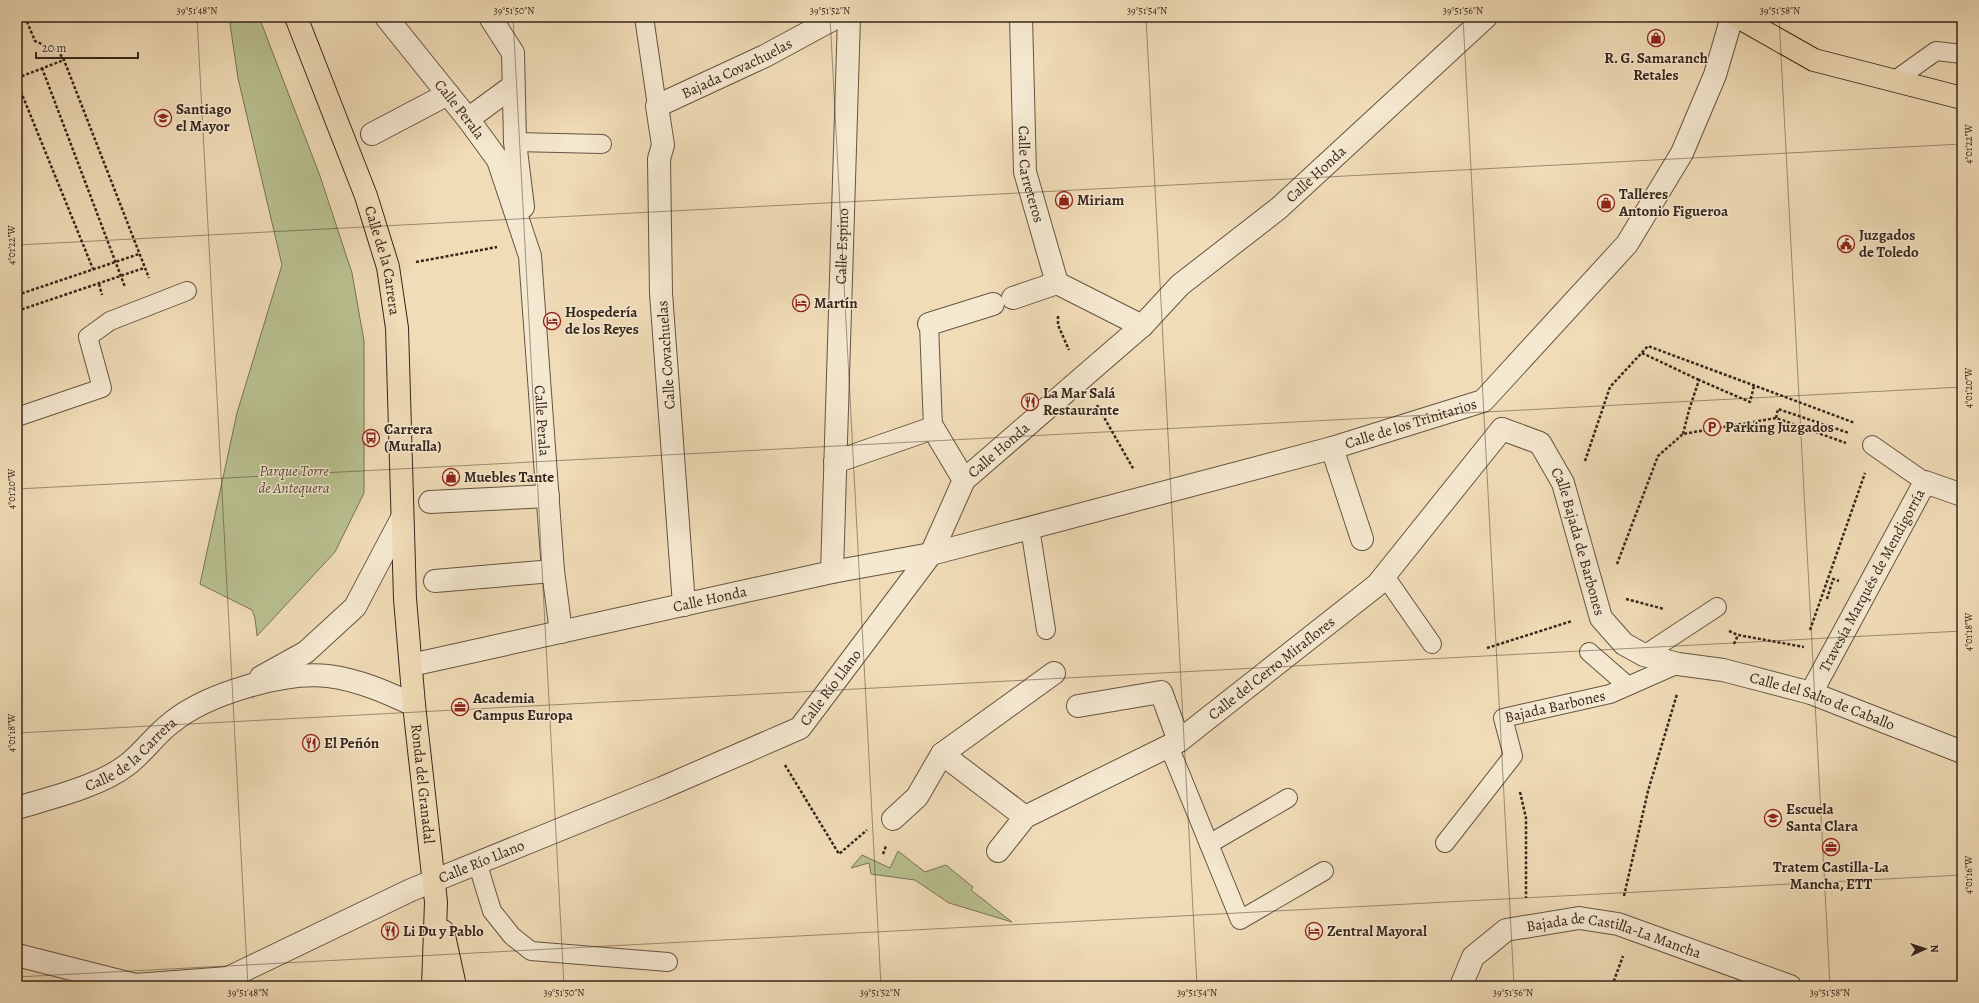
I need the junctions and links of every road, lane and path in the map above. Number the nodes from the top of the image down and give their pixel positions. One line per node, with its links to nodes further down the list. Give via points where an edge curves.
1 (25, 17): 13 (path, via 35,41 58,51)
2 (296, 17): 65 (main road, Calle de la Carrera, via 363,189 388,267 397,328)
3 (386, 17): 19 (street, Calle Perala)
4 (490, 17): 18 (street, Calle Perala, via 513,53)
5 (644, 17): 21 (lane)
6 (837, 17): 21 (street, Bajada Covachuelas, via 765,56)
7 (849, 17): 56 (street, Calle Espino)
8 (1021, 17): 34 (street, Calle Carreteros, via 1025,172)
9 (1486, 17): 40 (street, Calle Honda, via 1280,208 1180,285)
10 (1732, 17): 45 (street, Calle de los Trinitarios, via 1714,75 1682,153 1627,244)
11 (1738, 17): 16 (main road, via 1814,60)
12 (1962, 54): 16 (lane, via 1936,51)
13 (64, 60): 14 (path); 27 (path)
14 (42, 68): 15 (path); 28 (path)
15 (17, 78)
16 (1894, 81): 20 (main road)
17 (17, 82): 31 (path)
18 (513, 86): 22 (street); 24 (street, Calle Perala)
19 (448, 94): 22 (street, Calle Perala); 23 (street)
20 (1962, 98)
21 (657, 106): 75 (street, Calle Covachuelas, via 663,145 659,159 661,293)
22 (468, 119): 26 (street, Calle Perala, via 498,160)
23 (372, 134)
24 (515, 142): 25 (lane); 26 (street, Calle Perala)
25 (602, 144)
26 (528, 249): 29 (path); 62 (street, Calle Perala)
27 (139, 254): 28 (path); 30 (path)
28 (115, 262): 31 (path); 32 (path)
29 (416, 262)
30 (144, 268): 32 (path); 33 (path)
31 (93, 270): 37 (path)
32 (120, 276): 35 (path, via 126,290); 38 (path)
33 (150, 281)
34 (1057, 283): 39 (street); 40 (street)
35 (132, 288)
36 (187, 291): 46 (lane, via 110,321 88,337 102,388)
37 (17, 295)
38 (17, 311)
39 (929, 324): 49 (lane)
40 (1142, 326): 42 (street, Calle Honda)
41 (1642, 353): 43 (path); 44 (path, via 1648,346); 57 (path, via 1610,387)
42 (1082, 379): 59 (street, Calle Honda); 63 (path)
43 (1699, 380): 44 (path, via 1750,402); 52 (path)
44 (1754, 386): 48 (path)
45 (1483, 401): 50 (street); 55 (street, Calle de los Trinitarios)
46 (17, 417)
47 (1776, 418): 51 (path, via 1778,410); 52 (path); 53 (path)
48 (1860, 425)
49 (933, 428): 56 (street); 59 (street, Calle Honda)
50 (1502, 429): 72 (street, Calle del Cerro Miraflores); 85 (street, Calle Bajada de Barbones, via 1540,443 1563,483 1601,618 1624,644)
51 (1851, 433)
52 (1683, 434): 69 (path, via 1658,456)
53 (1847, 444)
54 (1872, 445): 60 (lane)
55 (1332, 448): 63 (street, Calle de los Trinitarios); 67 (street)
56 (835, 462): 71 (street, Calle Espino)
57 (1584, 465)
58 (1866, 469): 81 (path)
59 (964, 480): 68 (street, Calle Honda)
60 (1925, 482): 61 (street, Travesía Marqués de Mendigorría); 91 (street, Travesía Marqués de Mendigorría)
61 (1962, 495)
62 (548, 496): 64 (street); 70 (street, Calle Perala)
63 (1149, 496): 66 (street, Calle de los Trinitarios)
64 (430, 502)
65 (402, 518): 87 (main road, Calle de la Carrera); 90 (street, Calle de la Carrera, via 355,607 306,652)
66 (1030, 528): 68 (street, Calle de los Trinitarios); 79 (lane)
67 (1362, 539)
68 (931, 554): 71 (street, Calle Honda); 94 (street, Calle Río Llano, via 800,728)
69 (1616, 568)
70 (553, 571): 73 (street); 80 (street, Calle Perala)
71 (832, 572): 75 (street, Calle Honda)
72 (1384, 574): 82 (lane); 95 (street, Calle del Cerro Miraflores, via 1377,585)
73 (435, 581)
74 (1844, 582): 76 (path, via 1833,579)
75 (684, 605): 80 (street, Calle Honda)
76 (1824, 606)
77 (1717, 607): 85 (lane)
78 (1573, 621): 83 (path)
79 (1046, 630)
80 (561, 632): 87 (street, Calle Honda)
81 (1807, 637)
82 (1432, 644)
83 (1486, 648)
84 (1589, 652): 89 (lane)
85 (1644, 655): 86 (street, Calle Bajada de Barbones)
86 (1682, 664): 89 (lane, Bajada Barbones); 91 (street, Calle del Salto de Caballo, via 1723,670); 109 (path, via 1648,791)
87 (411, 666): 92 (main road, Ronda del Granadal)
88 (1054, 674): 97 (street)
89 (1628, 686): 98 (lane, Bajada Barbones, via 1610,694 1503,718)
90 (240, 689): 92 (street, Calle de la Carrera, via 288,678 328,676 377,687); 100 (street, Calle de la Carrera, via 217,696 189,710 171,723 127,766 91,783)
91 (1811, 694): 96 (street, Calle del Salto de Caballo)
92 (414, 705): 108 (main road, Ronda del Granadal)
93 (1078, 706): 95 (street, via 1161,692)
94 (770, 741): 102 (path, via 839,854 881,817); 106 (street, Calle Río Llano, via 662,788)
95 (1172, 744): 101 (street, Calle del Cerro Miraflores); 104 (lane, via 1173,756)
96 (1962, 752)
97 (942, 754): 101 (street); 102 (street, via 917,797)
98 (1513, 756): 103 (lane); 110 (path, via 1526,818)
99 (1288, 798): 104 (lane)
100 (17, 808)
101 (1025, 817): 105 (street, Calle del Cerro Miraflores)
102 (893, 819)
103 (1445, 843)
104 (1209, 844): 107 (lane, via 1240,920)
105 (998, 851)
106 (477, 862): 108 (street, Calle Río Llano); 112 (lane, via 492,911 512,936 531,951)
107 (1324, 871)
108 (436, 892): 111 (street, Calle Río Llano, via 411,890 228,978 135,985); 113 (main road, Ronda del Granadal); 114 (main road, Ronda del Granadal)
109 (1618, 924): 110 (street, Bajada de Castilla-La Mancha, via 1579,918); 116 (street, Bajada de Castilla-La Mancha)
110 (1526, 926): 115 (street, Bajada de Castilla-La Mancha, via 1506,930 1473,957)
111 (17, 955)
112 (668, 962)
113 (433, 986)
114 (455, 986)
115 (1461, 986)
116 (1790, 986)

